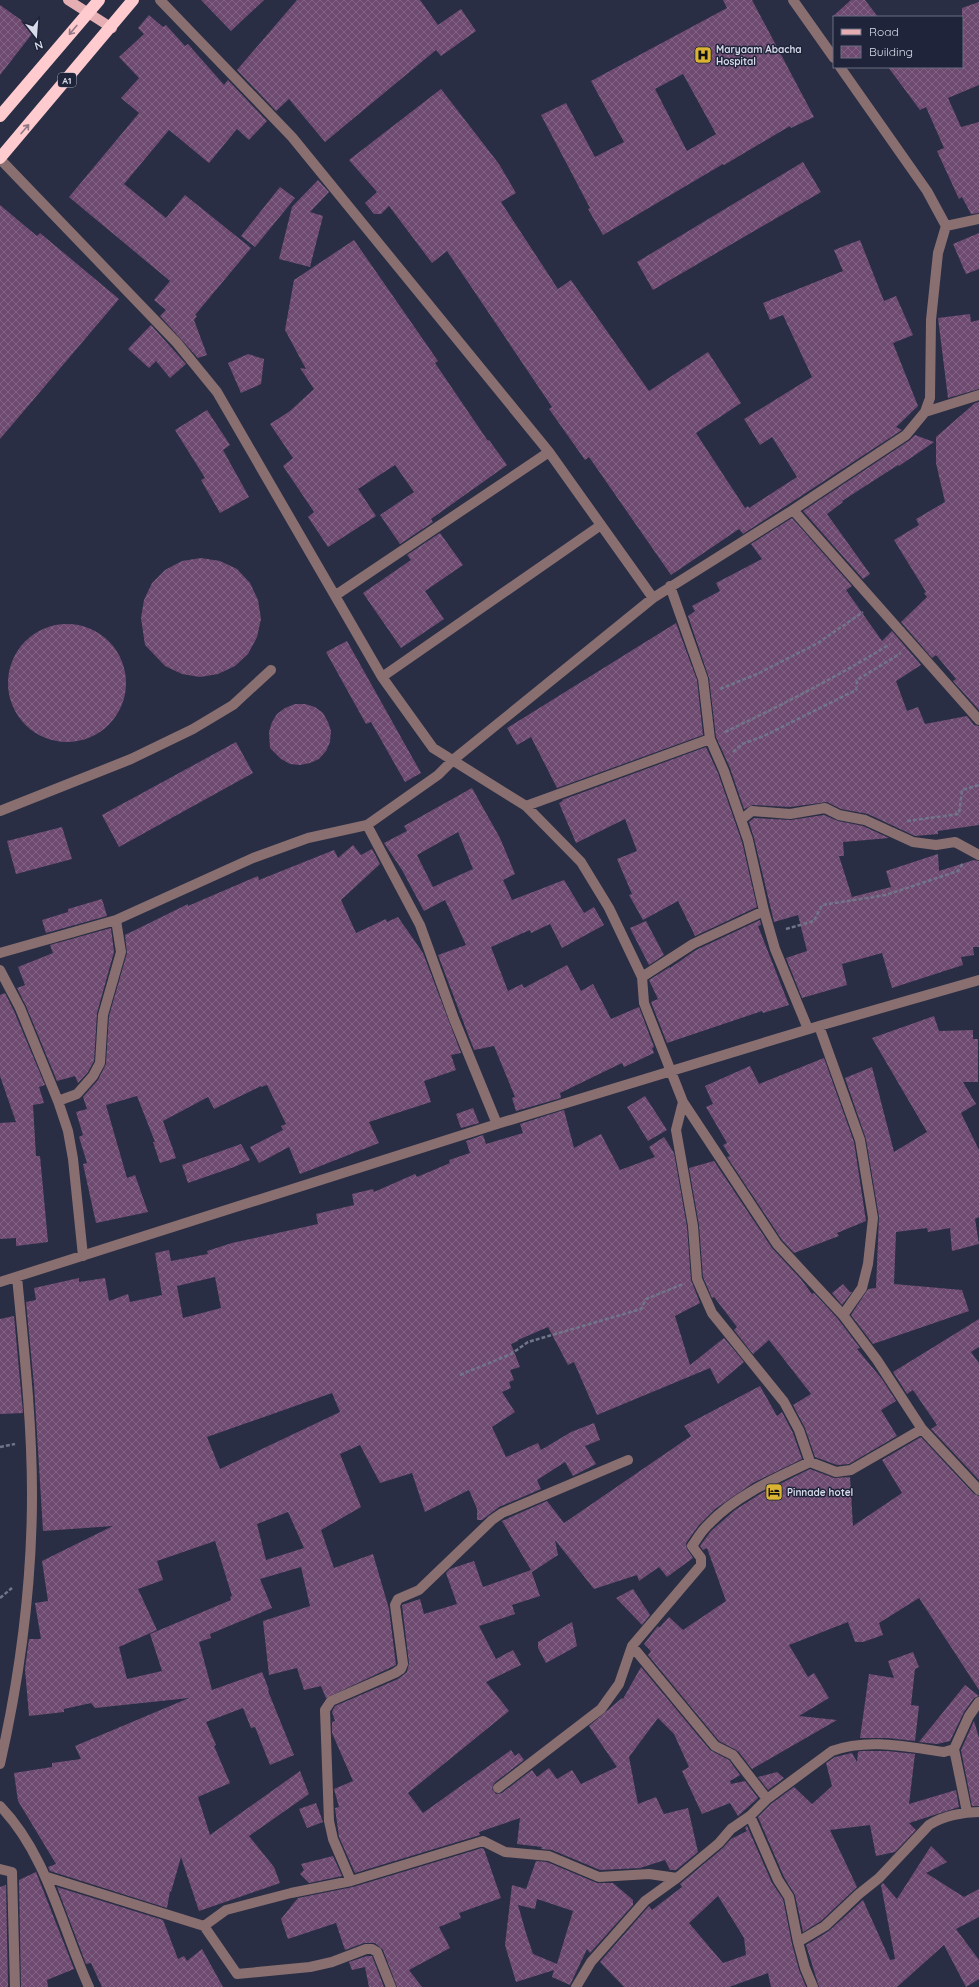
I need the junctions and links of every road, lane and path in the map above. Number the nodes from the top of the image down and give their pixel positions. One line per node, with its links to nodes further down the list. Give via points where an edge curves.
1 (68, 0): 6 (main road)
2 (99, 0): 6 (highway)
3 (160, 0): 16 (street, via 292,137)
4 (793, 0): 8 (street)
5 (129, 1): 7 (highway, A1)
6 (88, 12): 7 (main road); 10 (highway, one-way to 10)
7 (112, 28): 11 (highway, A1, one-way to 7)
8 (833, 57)
9 (841, 68): 13 (street, via 927,191)
10 (0, 116)
11 (0, 159): 20 (street, via 177,343 217,392)
12 (979, 219): 13 (street)
13 (946, 226): 15 (street, via 937,261 931,320 930,398)
14 (979, 395): 15 (street)
15 (925, 412): 17 (street, via 906,435)
16 (549, 452): 18 (street); 20 (street)
17 (793, 510): 19 (street); 22 (street)
18 (601, 525): 21 (street); 26 (street)
19 (670, 586): 21 (street); 27 (street, via 692,644 703,679)
20 (336, 595): 26 (street)
21 (653, 598): 30 (street)
22 (876, 603): 23 (street); 27 (path, via 818,643 758,674)
23 (904, 635): 24 (street); 29 (path, via 842,673)
24 (913, 646): 28 (street); 31 (path, via 857,680 856,690 764,736 742,744)
25 (271, 670): 34 (street, via 233,705 193,730 131,759)
26 (382, 677): 30 (street, via 433,748)
27 (705, 695): 29 (street)
28 (979, 720)
29 (710, 739): 31 (street); 33 (street)
30 (453, 760): 33 (street); 36 (street, via 438,775)
31 (720, 762): 35 (street)
32 (979, 785): 37 (path, via 962,790 959,814)
33 (526, 806): 44 (street, via 580,862 609,908)
34 (0, 811)
35 (741, 820): 37 (street, via 752,811 790,814 825,808 839,815); 39 (street)
36 (367, 825): 40 (street, via 308,838 253,858); 51 (street, via 420,925)
37 (876, 825): 38 (street, via 913,842 936,845 955,842)
38 (975, 853): 41 (path, via 958,871 886,895 822,905 814,921)
39 (764, 910): 41 (street); 44 (street, via 693,944)
40 (116, 920): 42 (street); 49 (street, via 121,952 103,1015 100,1063 93,1076 77,1094)
41 (770, 934): 47 (street)
42 (0, 953)
43 (0, 970): 49 (street, via 20,1008)
44 (642, 977): 48 (street, via 644,1003)
45 (979, 980): 46 (street)
46 (819, 1026): 47 (street); 56 (street, via 860,1140 873,1218 868,1264 862,1288)
47 (808, 1029): 48 (street)
48 (670, 1070): 50 (street); 51 (street)
49 (58, 1102): 52 (street, via 68,1131 73,1159)
50 (683, 1102): 54 (street, via 676,1130 693,1226); 56 (street, via 777,1244)
51 (496, 1124): 52 (street)
52 (83, 1256): 53 (street)
53 (17, 1277): 55 (street); 65 (street, via 30,1449 30,1560 9,1722)
54 (697, 1279): 57 (path, via 646,1299 641,1309 528,1342 510,1354); 60 (street, via 712,1313 784,1402 800,1430)
55 (0, 1282)
56 (842, 1315): 58 (street, via 877,1360)
57 (460, 1375)
58 (922, 1429): 60 (street, via 851,1470 836,1472); 61 (street)
59 (628, 1460): 75 (street, via 502,1513 492,1520 420,1590 398,1598 395,1605 403,1664 401,1669 326,1705 329,1821 333,1839)
60 (810, 1462): 62 (street, via 733,1504 709,1524 692,1546 701,1558 701,1565)
61 (979, 1490)
62 (632, 1646): 66 (street, via 619,1684 601,1709); 67 (street, via 716,1746 733,1755)
63 (979, 1702): 64 (street, via 969,1716)
64 (954, 1749): 67 (street, via 944,1752 863,1743 845,1746 832,1751); 69 (street)
65 (0, 1764)
66 (498, 1788)
67 (767, 1799): 71 (street)
68 (0, 1806): 73 (street, via 16,1826)
69 (967, 1812): 70 (street); 77 (street, via 929,1825 879,1878 825,1926)
70 (979, 1812)
71 (750, 1816): 74 (street, via 731,1829 719,1843); 77 (street, via 778,1880 790,1897)
72 (0, 1869): 78 (street, via 12,1872)
73 (47, 1877): 76 (street); 79 (street)
74 (677, 1878): 75 (street, via 649,1874 599,1877 549,1856 505,1852 483,1841); 81 (street, via 645,1901 591,1962)
75 (351, 1880): 76 (street, via 226,1910)
76 (204, 1926): 80 (street, via 237,1974 310,1967 372,1949 377,1952)
77 (798, 1942): 82 (street)
78 (14, 1987)
79 (89, 1987)
80 (391, 1987)
81 (576, 1987)
82 (813, 1987)

